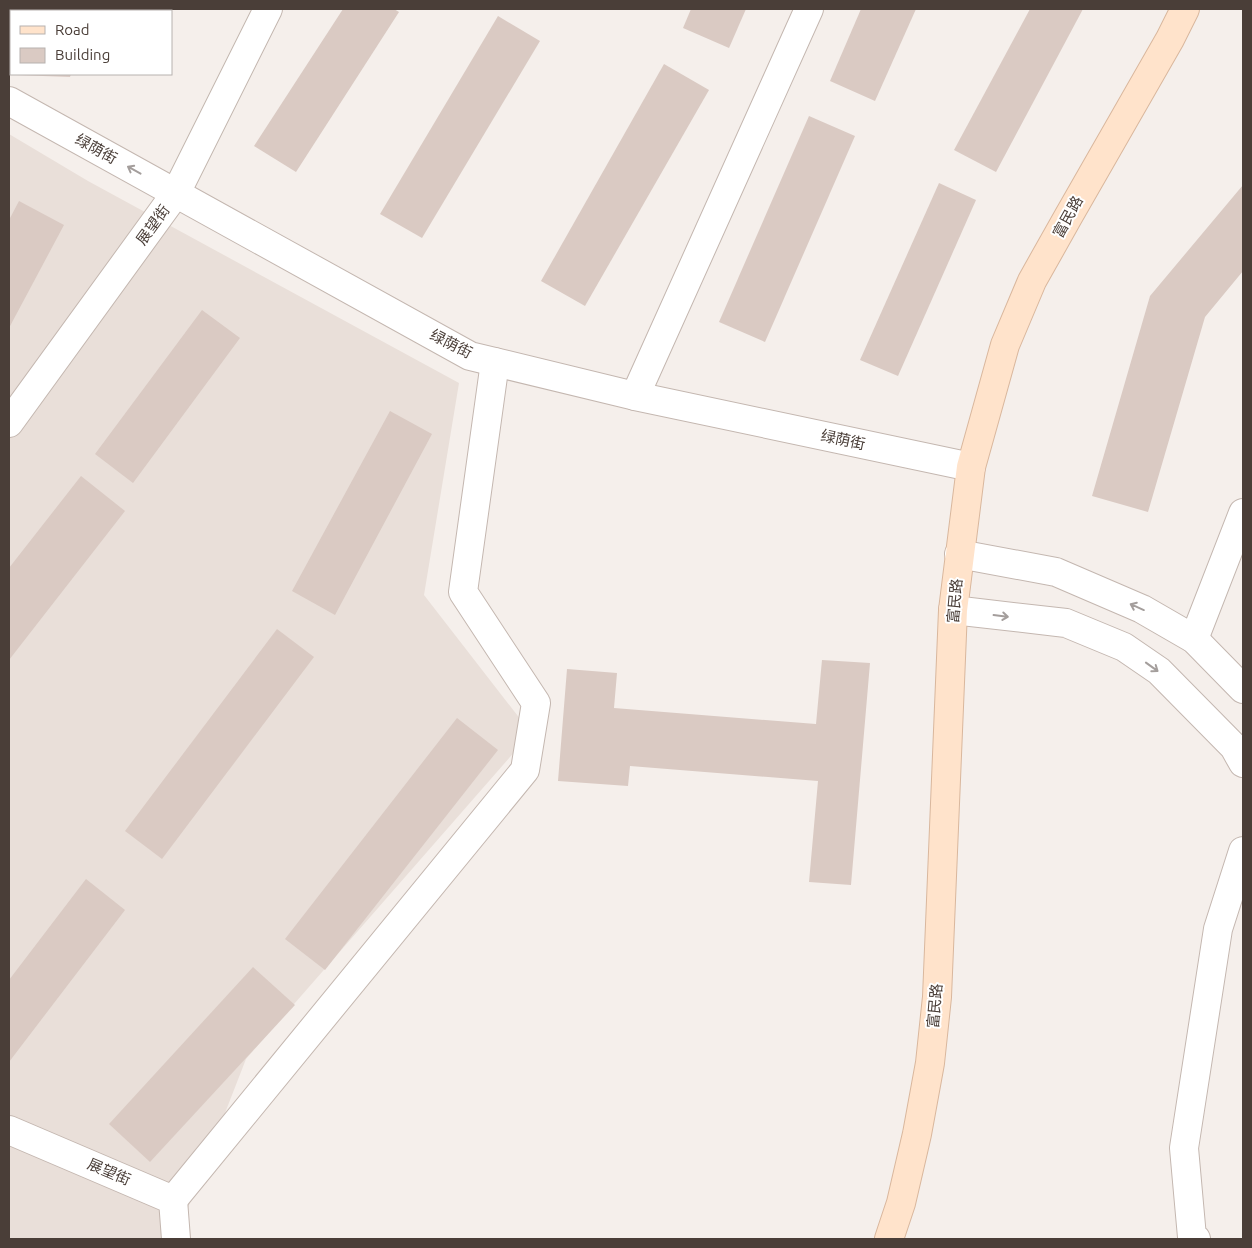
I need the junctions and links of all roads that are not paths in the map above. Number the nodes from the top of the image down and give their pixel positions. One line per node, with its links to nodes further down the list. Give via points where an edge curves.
1 (268, 9): 5 (street, 展望街)
2 (809, 9): 7 (street)
3 (1185, 9): 9 (street, 富民路, via 1032,281 1005,345)
4 (9, 101): 5 (street, 绿荫街, one-way to 4)
5 (176, 193): 6 (street, 绿荫街, via 470,356); 8 (street, 展望街)
6 (495, 362): 7 (street, 绿荫街); 18 (street, via 463,592 536,703 525,770)
7 (635, 396): 9 (street, 绿荫街)
8 (9, 423)
9 (970, 467): 11 (street, 富民路)
10 (1243, 513): 13 (street)
11 (959, 554): 12 (street, 富民路); 13 (street, one-way to 11, via 1142,609 1056,572)
12 (953, 610): 15 (street, one-way to 15, via 1066,623 1124,647 1159,671 1234,747); 20 (street, 富民路, via 937,997 930,1064 917,1134 902,1203)
13 (1194, 639): 14 (street)
14 (1243, 689)
15 (1243, 763)
16 (1243, 850): 21 (street, via 1218,930 1184,1148 1192,1238)
17 (9, 1130): 18 (street, 展望街)
18 (173, 1200): 19 (street)
19 (176, 1239)
20 (889, 1239)
21 (1196, 1239)

